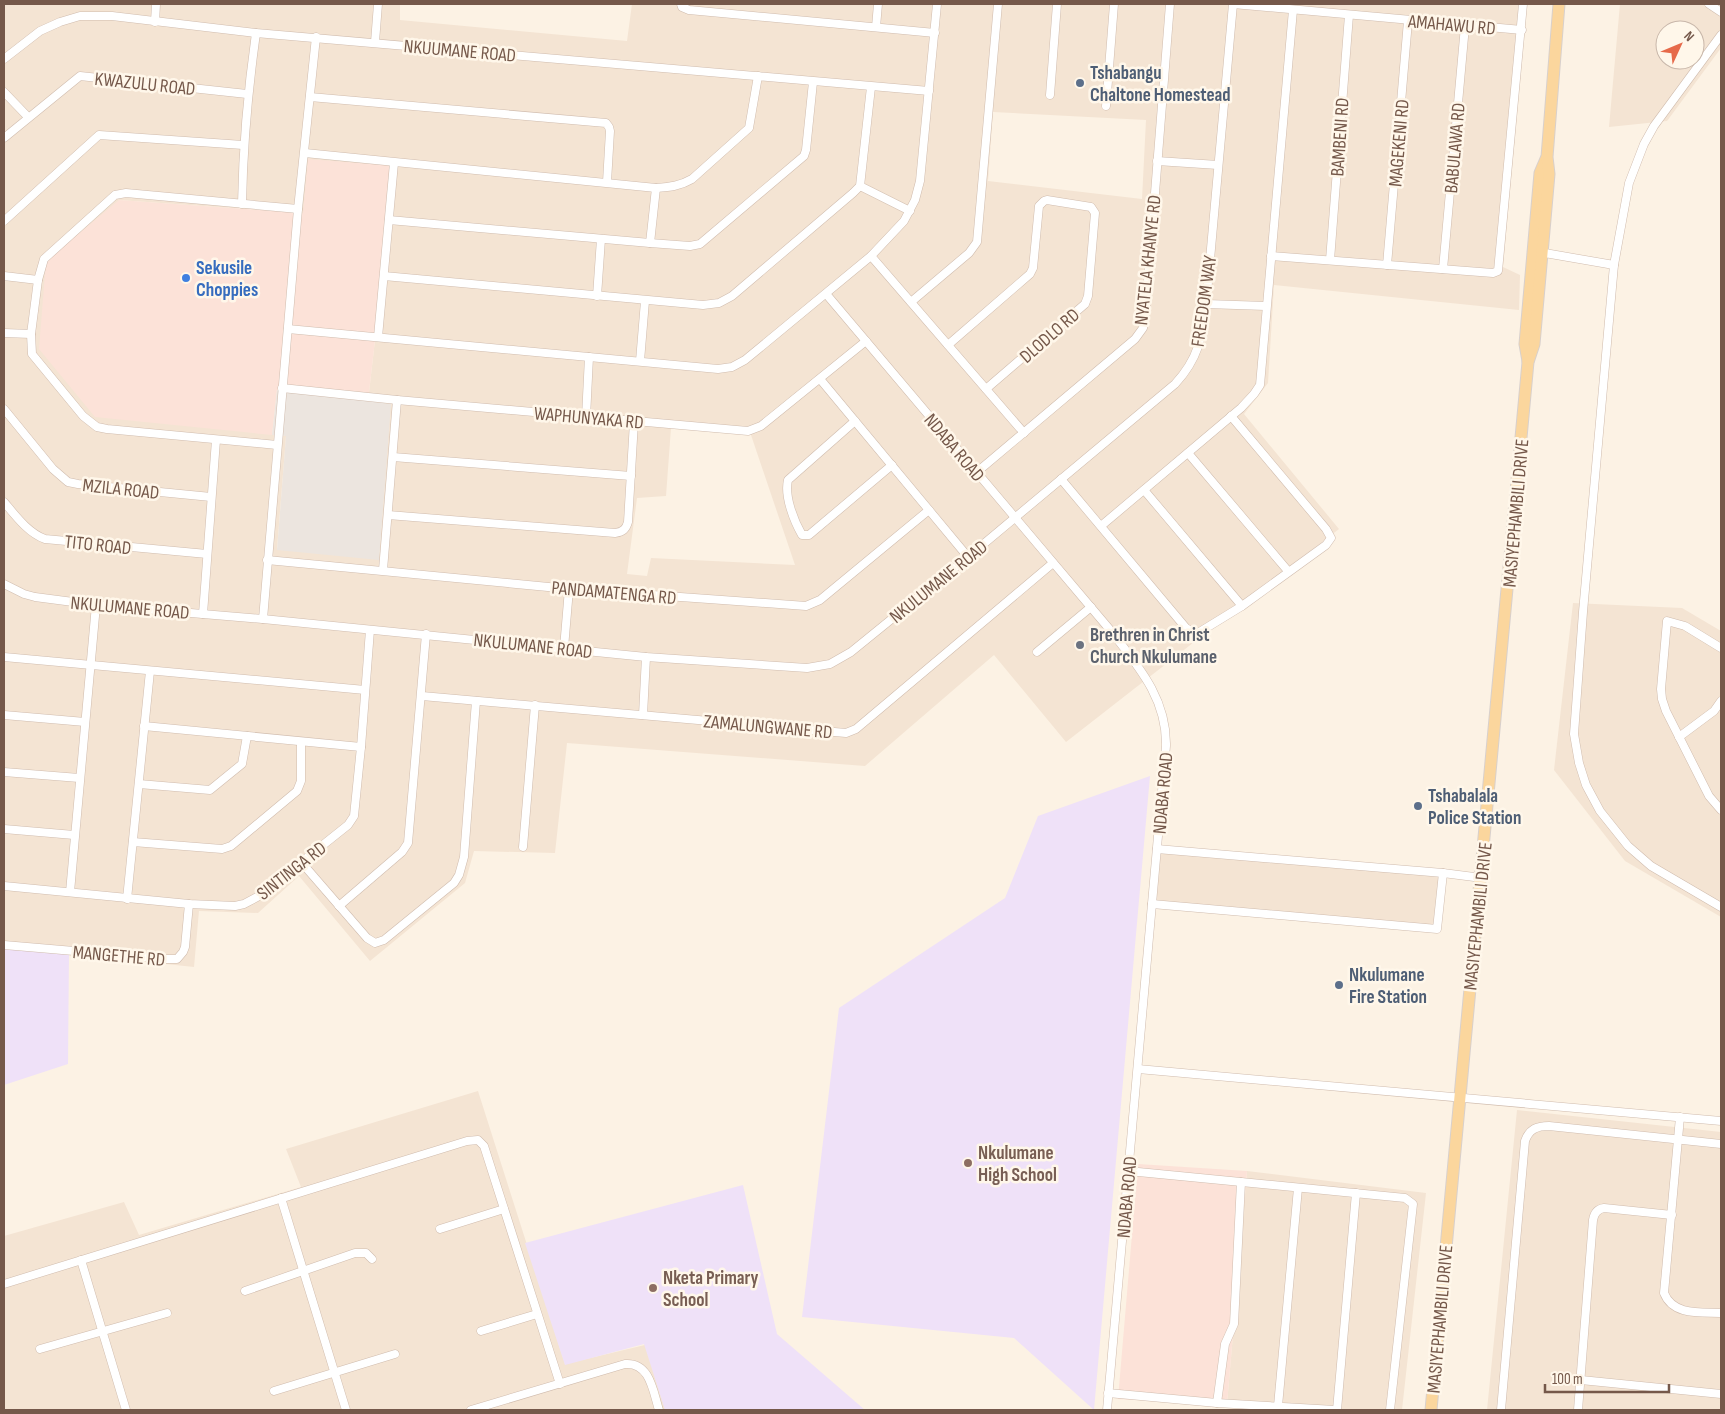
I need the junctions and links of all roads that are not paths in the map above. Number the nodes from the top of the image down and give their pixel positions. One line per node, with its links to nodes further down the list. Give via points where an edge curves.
1 (156, 4): 18 (street)
2 (378, 4): 26 (street)
3 (681, 4): 20 (street, via 689,10)
4 (878, 4): 20 (street)
5 (937, 4): 23 (street)
6 (998, 4): 67 (street, via 977,242 969,253)
7 (1057, 4): 34 (street)
8 (1114, 4): 36 (street)
9 (1170, 4): 41 (street, NYATELA KHANYE RD)
10 (1233, 4): 14 (street, AMAHAWU RD); 43 (street, FREEDOM WAY)
11 (1523, 4): 21 (street)
12 (1558, 4): 54 (main road, MASIYEPHAMBILI DRIVE, via 1546,157 1540,173)
13 (1708, 4): 15 (street)
14 (1293, 10): 16 (street, AMAHAWU RD); 56 (street)
15 (1721, 12)
16 (1349, 14): 17 (street, AMAHAWU RD); 57 (street, BAMBENI RD)
17 (1408, 21): 19 (street, AMAHAWU RD); 58 (street, MAGEKENI RD)
18 (155, 22): 22 (street, NKUUMANE ROAD); 27 (street, NKUUMANE ROAD, via 112,16 80,16 40,31)
19 (1465, 26): 21 (street, AMAHAWU RD); 60 (street, BABULAWA RD)
20 (876, 27): 23 (street)
21 (1522, 30): 60 (street, via 1499,269 1493,273)
22 (256, 33): 25 (street, NKUUMANE ROAD); 33 (street)
23 (934, 33): 31 (street)
24 (1721, 35): 59 (street, via 1669,103 1644,144 1629,183)
25 (316, 37): 26 (street, NKUUMANE ROAD); 35 (street)
26 (375, 42): 28 (street, NKUUMANE ROAD)
27 (4, 59)
28 (758, 76): 29 (street, NKUUMANE ROAD); 46 (street, via 746,132 692,179 682,185)
29 (813, 82): 30 (street, NKUUMANE ROAD); 53 (street, via 806,150 801,158 700,244)
30 (871, 87): 31 (street, NKUUMANE ROAD); 45 (street)
31 (929, 91): 49 (street, via 920,180)
32 (4, 92): 37 (street)
33 (247, 94): 37 (street, KWAZULU ROAD, via 80,76); 39 (street)
34 (1050, 94)
35 (310, 97): 40 (street); 44 (street, via 606,123 610,131)
36 (1106, 106)
37 (28, 117): 38 (street, KWAZULU ROAD)
38 (4, 138)
39 (243, 145): 47 (street); 51 (street, via 99,135)
40 (305, 153): 42 (street); 48 (street)
41 (1157, 161): 43 (street); 87 (street, NYATELA KHANYE RD, via 1142,328 1135,339)
42 (394, 163): 44 (street); 50 (street)
43 (1218, 166): 68 (street, FREEDOM WAY)
44 (607, 182): 46 (street)
45 (860, 186): 49 (street); 66 (street, via 726,300 704,305)
46 (656, 188): 53 (street)
47 (242, 204): 48 (street); 63 (street, via 126,193 115,195 47,255)
48 (298, 209): 70 (street)
49 (910, 212): 55 (street)
50 (389, 220): 52 (street); 62 (street)
51 (4, 221)
52 (601, 239): 53 (street); 65 (street)
53 (650, 243)
54 (1537, 252): 59 (street); 149 (main road, MASIYEPHAMBILI DRIVE, via 1525,344 1528,362)
55 (871, 256): 64 (street); 67 (street)
56 (1271, 256): 57 (street); 69 (street)
57 (1330, 260): 58 (street)
58 (1388, 265): 60 (street)
59 (1614, 265): 156 (street, via 1583,612 1574,734 1576,747 1586,785 1600,811 1628,846 1651,866)
60 (1443, 270)
61 (4, 276): 63 (street)
62 (384, 276): 65 (street); 73 (street)
63 (38, 280): 72 (street)
64 (827, 294): 74 (street, NDABA ROAD); 77 (street, via 746,360 732,367 718,369)
65 (598, 296): 66 (street)
66 (645, 301): 77 (street)
67 (911, 302): 75 (street)
68 (1206, 304): 69 (street); 95 (street, FREEDOM WAY, via 1200,346 1176,384)
69 (1266, 306): 83 (street, via 1260,384)
70 (288, 329): 73 (street); 79 (street)
71 (4, 333): 72 (street)
72 (30, 334): 88 (street, via 32,354 83,416 97,426)
73 (378, 337): 76 (street)
74 (866, 341): 78 (street, WAPHUNYAKA RD); 93 (street, NDABA ROAD)
75 (948, 345): 80 (street); 80 (street, DLODLO RD, via 1030,274 1041,203 1047,200 1093,209 1085,304)
76 (589, 357): 77 (street); 84 (street)
77 (640, 361)
78 (820, 379): 85 (street); 86 (street, WAPHUNYAKA RD, via 753,430)
79 (282, 388): 81 (street, WAPHUNYAKA RD); 89 (street)
80 (986, 389): 87 (street)
81 (397, 400): 84 (street, WAPHUNYAKA RD); 91 (street)
82 (4, 409): 97 (street, MZILA ROAD, via 68,482)
83 (1231, 416): 90 (street); 108 (street, via 1330,534 1326,545)
84 (586, 417): 86 (street, WAPHUNYAKA RD)
85 (856, 421): 92 (street); 92 (street, via 788,480 791,506 802,535 808,535)
86 (634, 422): 94 (street)
87 (1024, 433): 93 (street, NYATELA KHANYE RD)
88 (216, 440): 89 (street); 97 (street)
89 (277, 445): 105 (street)
90 (1188, 453): 96 (street); 108 (street)
91 (393, 457): 94 (street); 100 (street)
92 (892, 465): 99 (street)
93 (977, 472): 101 (street, NDABA ROAD)
94 (631, 476): 100 (street, via 628,522 624,530 615,533)
95 (1061, 479): 101 (street, FREEDOM WAY); 102 (street)
96 (1144, 490): 102 (street); 112 (street)
97 (211, 497): 103 (street)
98 (4, 503): 103 (street, TITO ROAD, via 37,536)
99 (929, 510): 104 (street); 110 (street, PANDAMATENGA RD, via 820,600 806,606)
100 (388, 514): 107 (street)
101 (1015, 518): 104 (street, NKULUMANE ROAD); 106 (street, NDABA ROAD)
102 (1101, 526): 112 (street, via 1190,632 1198,633)
103 (207, 554): 114 (street)
104 (968, 557): 122 (street, NKULUMANE ROAD, via 851,652 830,664 808,668)
105 (267, 560): 107 (street, PANDAMATENGA RD); 115 (street)
106 (1053, 563): 113 (street, NDABA ROAD); 131 (street, ZAMALUNGWANE RD, via 851,732)
107 (383, 570): 110 (street, PANDAMATENGA RD)
108 (1288, 571): 112 (street)
109 (4, 584): 111 (street, NKULUMANE ROAD, via 35,597)
110 (569, 589): 118 (street)
111 (96, 605): 114 (street, NKULUMANE ROAD); 123 (street)
112 (1242, 606)
113 (1091, 607): 120 (street); 146 (street, NDABA ROAD, via 1143,673 1165,720 1166,746)
114 (203, 614): 115 (street, NKULUMANE ROAD)
115 (263, 619): 116 (street, NKULUMANE ROAD)
116 (370, 630): 117 (street, NKULUMANE ROAD); 125 (street, SINTINGA RD)
117 (426, 634): 118 (street, NKULUMANE ROAD); 126 (street)
118 (564, 648): 122 (street, NKULUMANE ROAD)
119 (1721, 648): 135 (street, via 1685,626 1667,621 1662,699)
120 (1037, 652)
121 (4, 657): 123 (street)
122 (646, 657): 131 (street)
123 (91, 664): 124 (street); 132 (street)
124 (150, 671): 125 (street); 133 (street)
125 (365, 690): 137 (street, SINTINGA RD)
126 (422, 696): 127 (street, ZAMALUNGWANE RD); 155 (street, via 408,843 402,852)
127 (476, 701): 129 (street, ZAMALUNGWANE RD); 155 (street, via 465,844 457,880 380,942 367,938)
128 (1721, 701): 135 (street, via 1714,712)
129 (535, 705): 131 (street, ZAMALUNGWANE RD); 145 (street)
130 (4, 715): 132 (street)
131 (643, 715)
132 (85, 722): 139 (street)
133 (144, 726): 134 (street); 140 (street)
134 (247, 736): 136 (street); 140 (street, via 242,764 210,790)
135 (1679, 737): 141 (street, via 1709,796)
136 (301, 742): 137 (street); 144 (street, via 301,781 297,791 231,846 222,849)
137 (361, 747): 147 (street, SINTINGA RD, via 355,810 351,820)
138 (4, 772): 139 (street)
139 (79, 778): 143 (street)
140 (139, 784): 144 (street)
141 (1721, 810)
142 (4, 829): 143 (street)
143 (74, 835): 151 (street)
144 (133, 842): 152 (street)
145 (522, 847)
146 (1157, 849): 148 (street); 154 (street, NDABA ROAD)
147 (302, 863): 153 (street, SINTINGA RD, via 244,904); 155 (street)
148 (1443, 874): 149 (street); 154 (street, via 1437,929)
149 (1482, 878): 159 (main road, MASIYEPHAMBILI DRIVE)
150 (4, 886): 151 (street, SINTINGA RD)
151 (70, 892): 152 (street, SINTINGA RD)
152 (127, 899): 153 (street, SINTINGA RD)
153 (189, 904): 157 (street, MANGETHE RD, via 185,947 177,959)
154 (1152, 904): 158 (street, NDABA ROAD)
155 (339, 906)
156 (1721, 907)
157 (4, 944)
158 (1138, 1069): 159 (street); 164 (street, NDABA ROAD)
159 (1460, 1098): 160 (street); 199 (main road, MASIYEPHAMBILI DRIVE)
160 (1680, 1116): 161 (street); 162 (street)
161 (1721, 1121)
162 (1679, 1140): 163 (street); 170 (street); 200 (street, via 1549,1126 1536,1127 1527,1136)
163 (1721, 1144)
164 (1128, 1171): 165 (street); 188 (street, NDABA ROAD)
165 (1241, 1182): 166 (street); 190 (street, via 1234,1324 1225,1344)
166 (1298, 1188): 167 (street); 191 (street)
167 (1356, 1193): 197 (street); 198 (street, via 1405,1198 1413,1204)
168 (281, 1198): 169 (street, via 478,1140 484,1146); 173 (street); 174 (street)
169 (504, 1209): 171 (street); 179 (street)
170 (1672, 1214): 178 (street, via 1664,1290 1668,1301 1679,1310); 185 (street, via 1604,1208 1595,1214)
171 (440, 1228)
172 (372, 1259): 174 (street, via 366,1253 355,1253)
173 (81, 1260): 175 (street); 180 (street)
174 (303, 1270): 176 (street); 184 (street)
175 (4, 1284)
176 (245, 1291)
177 (167, 1313): 180 (street)
178 (1721, 1313)
179 (537, 1314): 181 (street); 186 (street)
180 (102, 1331): 182 (street); 192 (street)
181 (481, 1331)
182 (40, 1349)
183 (395, 1354): 184 (street)
184 (335, 1374): 187 (street); 193 (street)
185 (1581, 1380): 189 (street); 201 (street)
186 (560, 1384): 194 (street); 195 (street, via 625,1364 638,1365 648,1375)
187 (274, 1391)
188 (1108, 1393): 190 (street); 196 (street, NDABA ROAD)
189 (1721, 1394)
190 (1217, 1403): 191 (street)
191 (1278, 1406): 197 (street)
192 (126, 1410)
193 (346, 1410)
194 (471, 1410)
195 (659, 1410)
196 (1107, 1410)
197 (1336, 1410)
198 (1390, 1410)
199 (1431, 1410)
200 (1501, 1410)
201 (1578, 1410)

